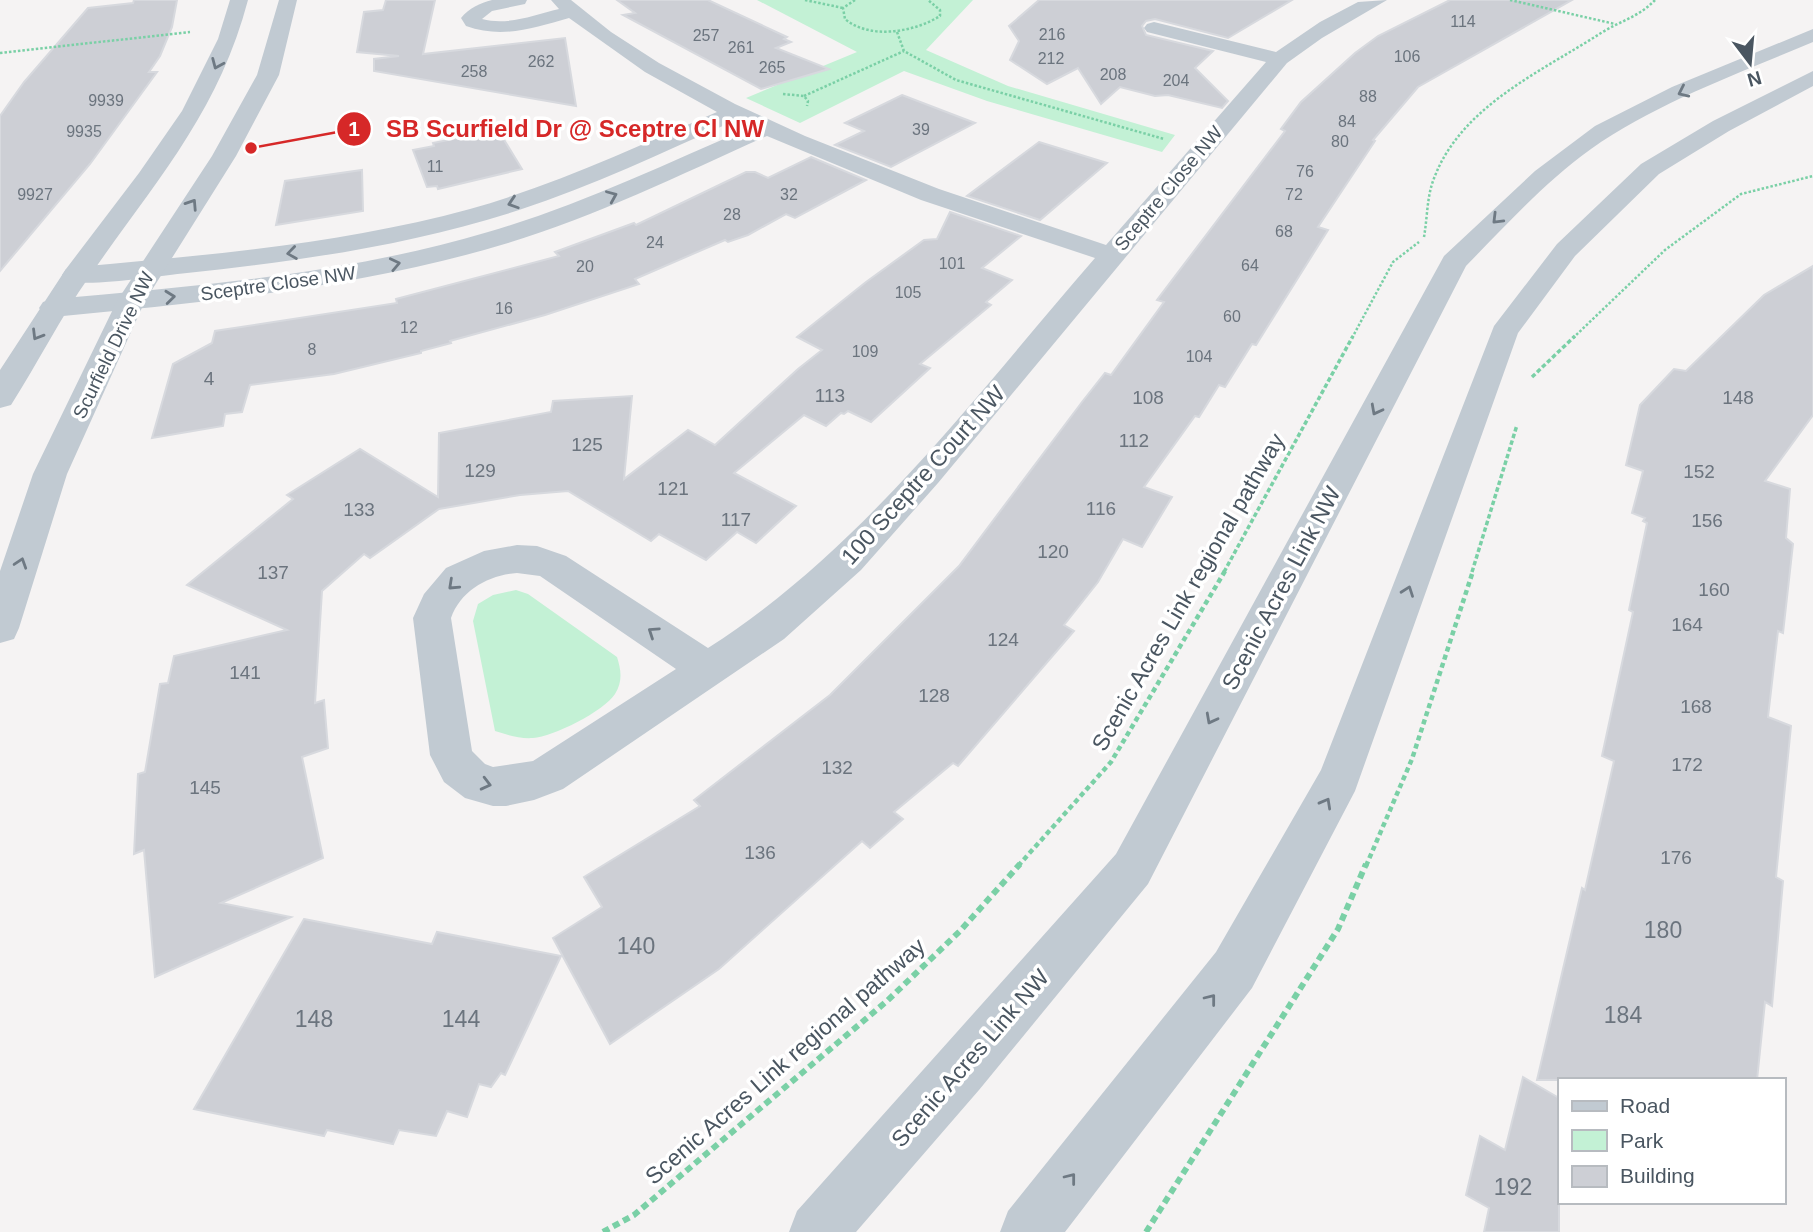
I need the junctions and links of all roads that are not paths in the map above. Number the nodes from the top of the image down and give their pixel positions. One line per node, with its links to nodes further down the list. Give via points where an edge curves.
1 (239, 0): 16 (street, one-way to 16, via 215,69 187,120)
2 (288, 0): 15 (street, Scurfield Drive NW, one-way to 2, via 224,156 268,75)
3 (518, 0): 5 (street, Sceptre Close NW, via 486,7 471,18 485,26 503,26)
4 (1378, 0): 8 (street, Sceptre Close NW, via 1333,22)
5 (566, 6): 10 (street, Sceptre Close NW, via 648,64)
6 (1154, 28): 8 (street)
7 (1813, 35): 22 (street, Scenic Acres Link NW, one-way to 22, via 1602,132 1531,185 1454,262 1132,869)
8 (1280, 59): 14 (street, Sceptre Close NW)
9 (1813, 77): 23 (street, one-way to 9, via 1234,970 1340,777 1504,332 1566,250 1650,169)
10 (735, 112): 11 (street, Sceptre Close NW); 12 (street, Sceptre Close NW, one-way to 12, via 590,175)
11 (767, 128): 13 (street, Sceptre Close NW, one-way to 11, via 612,196); 14 (street, Sceptre Close NW, via 914,189)
12 (480, 214): 13 (street); 15 (street, Sceptre Close NW, one-way to 15, via 316,250)
13 (499, 237): 17 (street, Sceptre Close NW, one-way to 13, via 266,288 416,260)
14 (1112, 255): 21 (street, 100 Sceptre Court NW, via 935,465 848,560 770,628)
15 (150, 268): 16 (street, Sceptre Close NW); 17 (street, Scurfield Drive NW)
16 (76, 275): 18 (street)
17 (131, 301): 18 (street, Sceptre Close NW); 20 (street, Scurfield Drive NW, one-way to 17, via 50,474)
18 (54, 308): 19 (street, one-way to 19)
19 (0, 398)
20 (0, 628)
21 (709, 670): 21 (street, 100 Sceptre Court NW, one-way to 21, via 553,566 537,560 507,560 459,578 446,591 432,618 451,755 457,769 484,785 505,788 548,775)
22 (818, 1232)
23 (1029, 1232)

